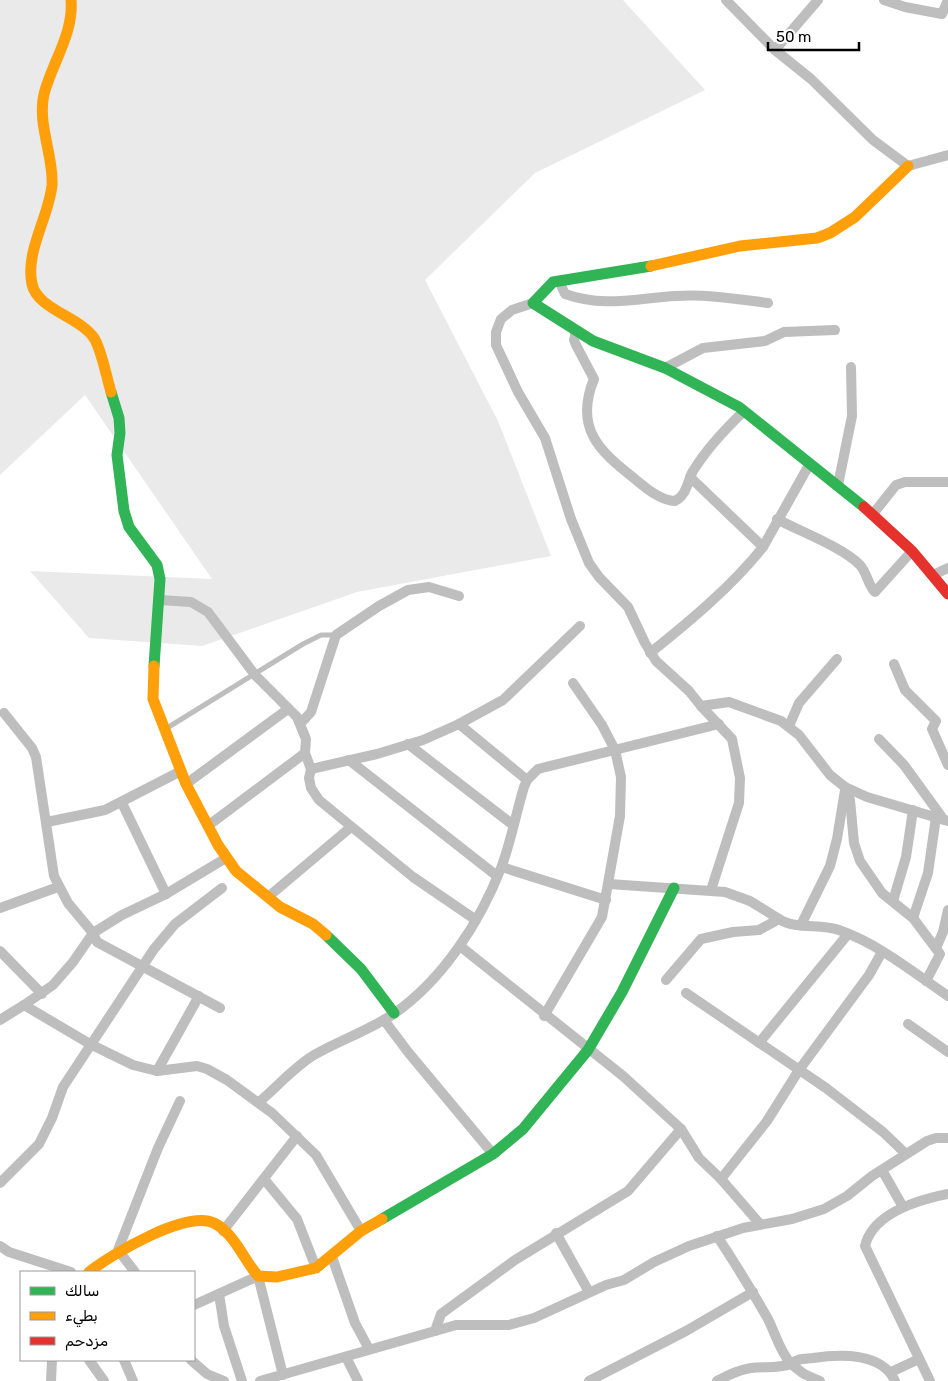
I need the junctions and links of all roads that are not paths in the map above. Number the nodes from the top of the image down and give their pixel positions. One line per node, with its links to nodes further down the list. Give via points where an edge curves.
1 (71, 0): 29 (street, via 72,10 65,36 44,96 43,118 52,184 30,270 32,287 41,300 82,326 94,338 119,418 117,455 124,511 129,527 157,565)
2 (726, 0): 6 (street)
3 (818, 0): 6 (street)
4 (884, 0): 5 (street, via 942,14)
5 (948, 0)
6 (775, 50): 8 (street, via 811,79 873,140)
7 (948, 155): 8 (street)
8 (908, 166): 9 (street, via 860,212 828,235 740,246 646,267)
9 (559, 281): 10 (street, via 565,294 594,302 703,296); 11 (street, via 551,283)
10 (768, 303)
11 (533, 304): 13 (street); 32 (street, via 512,310 499,322 495,335 498,352 545,438 589,563 628,607)
12 (835, 330): 15 (street, via 784,332 765,341 703,348)
13 (576, 332): 15 (street); 18 (street, via 576,346 593,375 586,413 595,441 602,451 638,481 669,500 681,497)
14 (851, 367): 20 (street, via 852,416)
15 (665, 368): 16 (street)
16 (744, 411): 17 (street); 18 (street, via 708,448)
17 (809, 464): 20 (street); 22 (street)
18 (690, 477): 23 (street)
19 (948, 482): 21 (street, via 904,482 896,485)
20 (838, 485): 21 (street)
21 (873, 514): 24 (street)
22 (777, 519): 23 (street); 24 (street, via 852,558 864,570 874,592)
23 (763, 547): 32 (street, via 718,594)
24 (912, 551): 26 (street)
25 (948, 568): 26 (street)
26 (933, 574): 27 (street)
27 (948, 594)
28 (459, 596): 31 (street, via 429,587 408,590)
29 (160, 600): 35 (street, via 185,601 201,606); 44 (street, via 152,694)
30 (580, 626): 41 (street, via 503,700)
31 (336, 636): 35 (lane, via 320,634); 40 (street, via 311,712)
32 (650, 653): 37 (street, via 690,690)
33 (837, 659): 43 (street, via 799,703)
34 (894, 664): 50 (street, via 908,693 936,722 932,730)
35 (255, 675): 38 (street); 44 (lane)
36 (573, 683): 47 (street)
37 (701, 706): 42 (street); 43 (street, via 721,702 736,704 770,715)
38 (288, 709): 40 (street); 54 (street)
39 (4, 714): 59 (street, via 36,757)
40 (301, 723): 48 (street, via 306,738)
41 (459, 724): 46 (street); 53 (street)
42 (719, 724): 47 (street); 69 (street, via 732,740 740,778 739,803)
43 (789, 726): 55 (street, via 805,741 830,775)
44 (164, 730): 52 (street)
45 (879, 739): 58 (street, via 904,765)
46 (408, 744): 49 (street); 61 (street)
47 (615, 750): 53 (street, via 538,768); 65 (street, via 622,797)
48 (305, 753): 51 (street); 60 (street)
49 (349, 760): 51 (street); 64 (street)
50 (948, 765)
51 (311, 769): 62 (street, via 311,788 319,800)
52 (181, 771): 54 (street); 56 (street)
53 (527, 780): 61 (street)
54 (186, 784): 60 (street)
55 (845, 787): 57 (street, via 866,797); 73 (street, via 852,807 856,852 878,888); 79 (street, via 832,861)
56 (122, 802): 59 (street, via 87,815); 70 (street)
57 (913, 810): 58 (street); 73 (street, via 906,857)
58 (943, 819): 76 (street)
59 (47, 822): 66 (street, via 49,850)
60 (209, 825): 63 (street)
61 (513, 825): 64 (street)
62 (351, 827): 71 (street); 78 (street, via 413,877)
63 (226, 858): 70 (street); 71 (street, via 236,871)
64 (499, 872): 72 (street); 78 (street)
65 (609, 884): 68 (street); 72 (street)
66 (58, 887): 74 (street); 80 (street)
67 (222, 888): 86 (street, via 175,924)
68 (674, 888): 69 (street); 101 (street, via 622,992)
69 (712, 890): 77 (street, via 742,897)
70 (166, 894): 80 (street)
71 (268, 897): 95 (street, via 313,924 337,944 360,969)
72 (606, 900): 96 (street, via 596,931)
73 (893, 901): 76 (street)
74 (0, 908)
75 (948, 910): 83 (street)
76 (913, 918): 83 (street)
77 (779, 919): 79 (street); 87 (street, via 759,930 700,939)
78 (476, 920): 82 (street)
79 (801, 925): 81 (street, via 830,928)
80 (93, 933): 86 (street, via 98,942); 90 (street, via 73,962)
81 (848, 934): 85 (street); 99 (street)
82 (460, 946): 95 (street, via 425,988); 96 (street)
83 (936, 948): 88 (street, via 940,956)
84 (0, 951): 90 (street)
85 (882, 952): 88 (street); 103 (street, via 869,975)
86 (143, 966): 91 (street); 100 (street)
87 (666, 980)
88 (926, 981): 92 (street)
89 (686, 993): 99 (street)
90 (42, 994): 93 (street)
91 (199, 996): 94 (street); 104 (street)
92 (948, 996)
93 (24, 1005): 97 (street); 100 (street)
94 (220, 1008)
95 (389, 1016): 106 (street, via 313,1055); 110 (street, via 420,1067)
96 (544, 1016): 101 (street)
97 (0, 1020)
98 (908, 1024): 102 (street)
99 (759, 1043): 103 (street)
100 (90, 1044): 104 (street, via 134,1065); 115 (street, via 63,1087 39,1144)
101 (588, 1050): 107 (street); 110 (street, via 523,1129)
102 (948, 1052)
103 (799, 1070): 111 (street, via 883,1132); 114 (street, via 768,1121)
104 (157, 1071): 106 (street, via 191,1066 204,1068)
105 (180, 1101): 124 (street)
106 (259, 1102): 108 (street)
107 (681, 1130): 114 (street, via 699,1158); 121 (street, via 628,1191)
108 (297, 1136): 113 (street); 120 (street, via 324,1167)
109 (948, 1138): 111 (street, via 932,1139)
110 (493, 1154): 120 (street)
111 (906, 1154): 112 (street)
112 (882, 1170): 117 (street); 118 (street, via 848,1196 824,1208 792,1219)
113 (264, 1179): 119 (street); 126 (street, via 297,1220)
114 (721, 1179): 118 (street)
115 (0, 1184)
116 (948, 1194): 117 (street)
117 (903, 1207): 138 (street, via 874,1227 865,1246)
118 (760, 1224): 122 (street)
119 (223, 1231): 124 (street, via 210,1221 197,1221); 130 (street)
120 (361, 1231): 125 (street)
121 (556, 1233): 131 (street); 135 (street, via 441,1314)
122 (717, 1236): 131 (street, via 678,1251 624,1280); 132 (street)
123 (0, 1246): 127 (street)
124 (118, 1250): 128 (street); 129 (street)
125 (332, 1257): 126 (street); 136 (street, via 355,1323)
126 (316, 1268): 130 (street, via 277,1277)
127 (55, 1270)
128 (90, 1271)
129 (134, 1271)
130 (258, 1276): 133 (street); 144 (street)
131 (589, 1292): 135 (street, via 534,1318 515,1323 464,1324)
132 (753, 1292): 143 (street); 153 (street)
133 (219, 1294): 134 (street); 150 (street, via 224,1326)
134 (195, 1306)
135 (435, 1331): 136 (street)
136 (369, 1349): 137 (street)
137 (346, 1357): 144 (street); 152 (street)
138 (919, 1359): 145 (street); 156 (street)
139 (52, 1361): 147 (street)
140 (90, 1361): 146 (street)
141 (124, 1361): 148 (street)
142 (192, 1361): 149 (street, via 207,1374)
143 (791, 1364): 145 (street, via 796,1359 842,1355 866,1358); 154 (street, via 732,1372); 155 (street)
144 (283, 1375): 151 (street)
145 (893, 1377)
146 (103, 1380)
147 (51, 1381)
148 (133, 1381)
149 (224, 1381)
150 (242, 1381)
151 (260, 1381)
152 (358, 1381)
153 (589, 1381)
154 (717, 1381)
155 (820, 1381)
156 (930, 1381)

